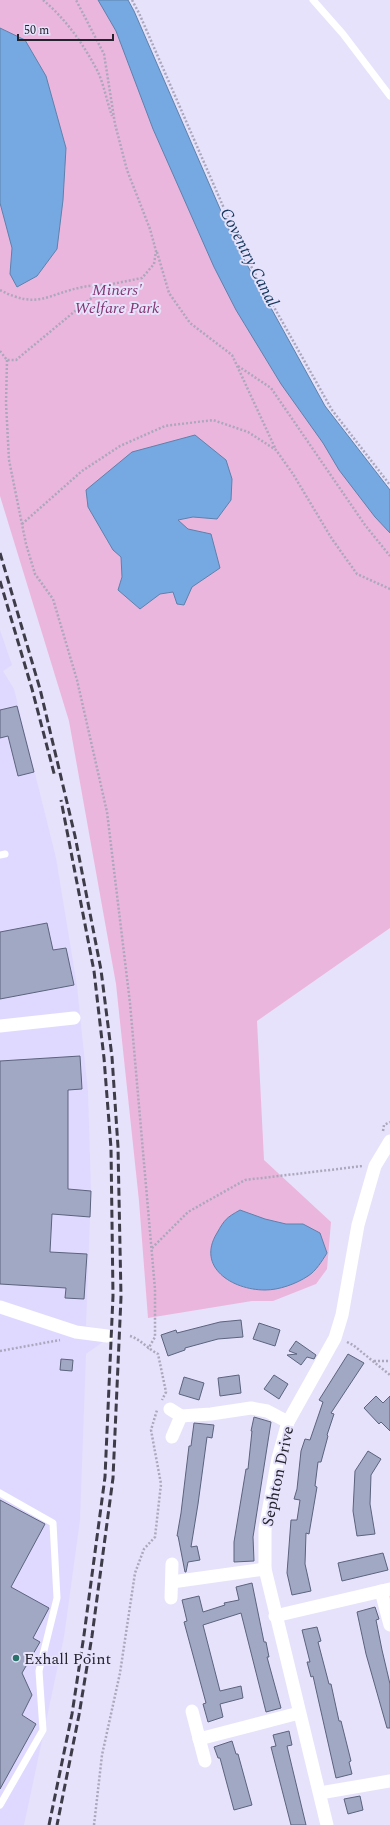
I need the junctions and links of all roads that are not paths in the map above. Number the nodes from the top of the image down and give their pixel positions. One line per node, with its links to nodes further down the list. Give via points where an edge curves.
1 (313, 0): 2 (lane, via 343,34)
2 (390, 96)
3 (74, 1018): 4 (street)
4 (0, 1026)
5 (386, 1140): 10 (street, Sephton Drive, via 375,1166 358,1225 342,1315 335,1338)
6 (0, 1307): 7 (street, via 76,1332)
7 (107, 1336)
8 (170, 1409): 9 (street)
9 (181, 1416): 10 (street, via 251,1408 267,1411); 11 (street)
10 (288, 1422): 14 (street, Sephton Drive, via 278,1458 265,1529)
11 (172, 1437)
12 (0, 1494): 26 (lane, via 52,1523 57,1598 39,1671 43,1730)
13 (172, 1564): 15 (street)
14 (265, 1569): 15 (street); 18 (street, Sephton Drive)
15 (172, 1582): 17 (street)
16 (385, 1590): 18 (street); 19 (street)
17 (171, 1598)
18 (275, 1616): 21 (street, Sephton Drive)
19 (390, 1624)
20 (192, 1711): 22 (street)
21 (299, 1713): 22 (street); 25 (street, Sephton Drive)
22 (199, 1739): 23 (street)
23 (205, 1761)
24 (390, 1781): 25 (street)
25 (320, 1793): 27 (street, Sephton Drive)
26 (0, 1805)
27 (327, 1825)

